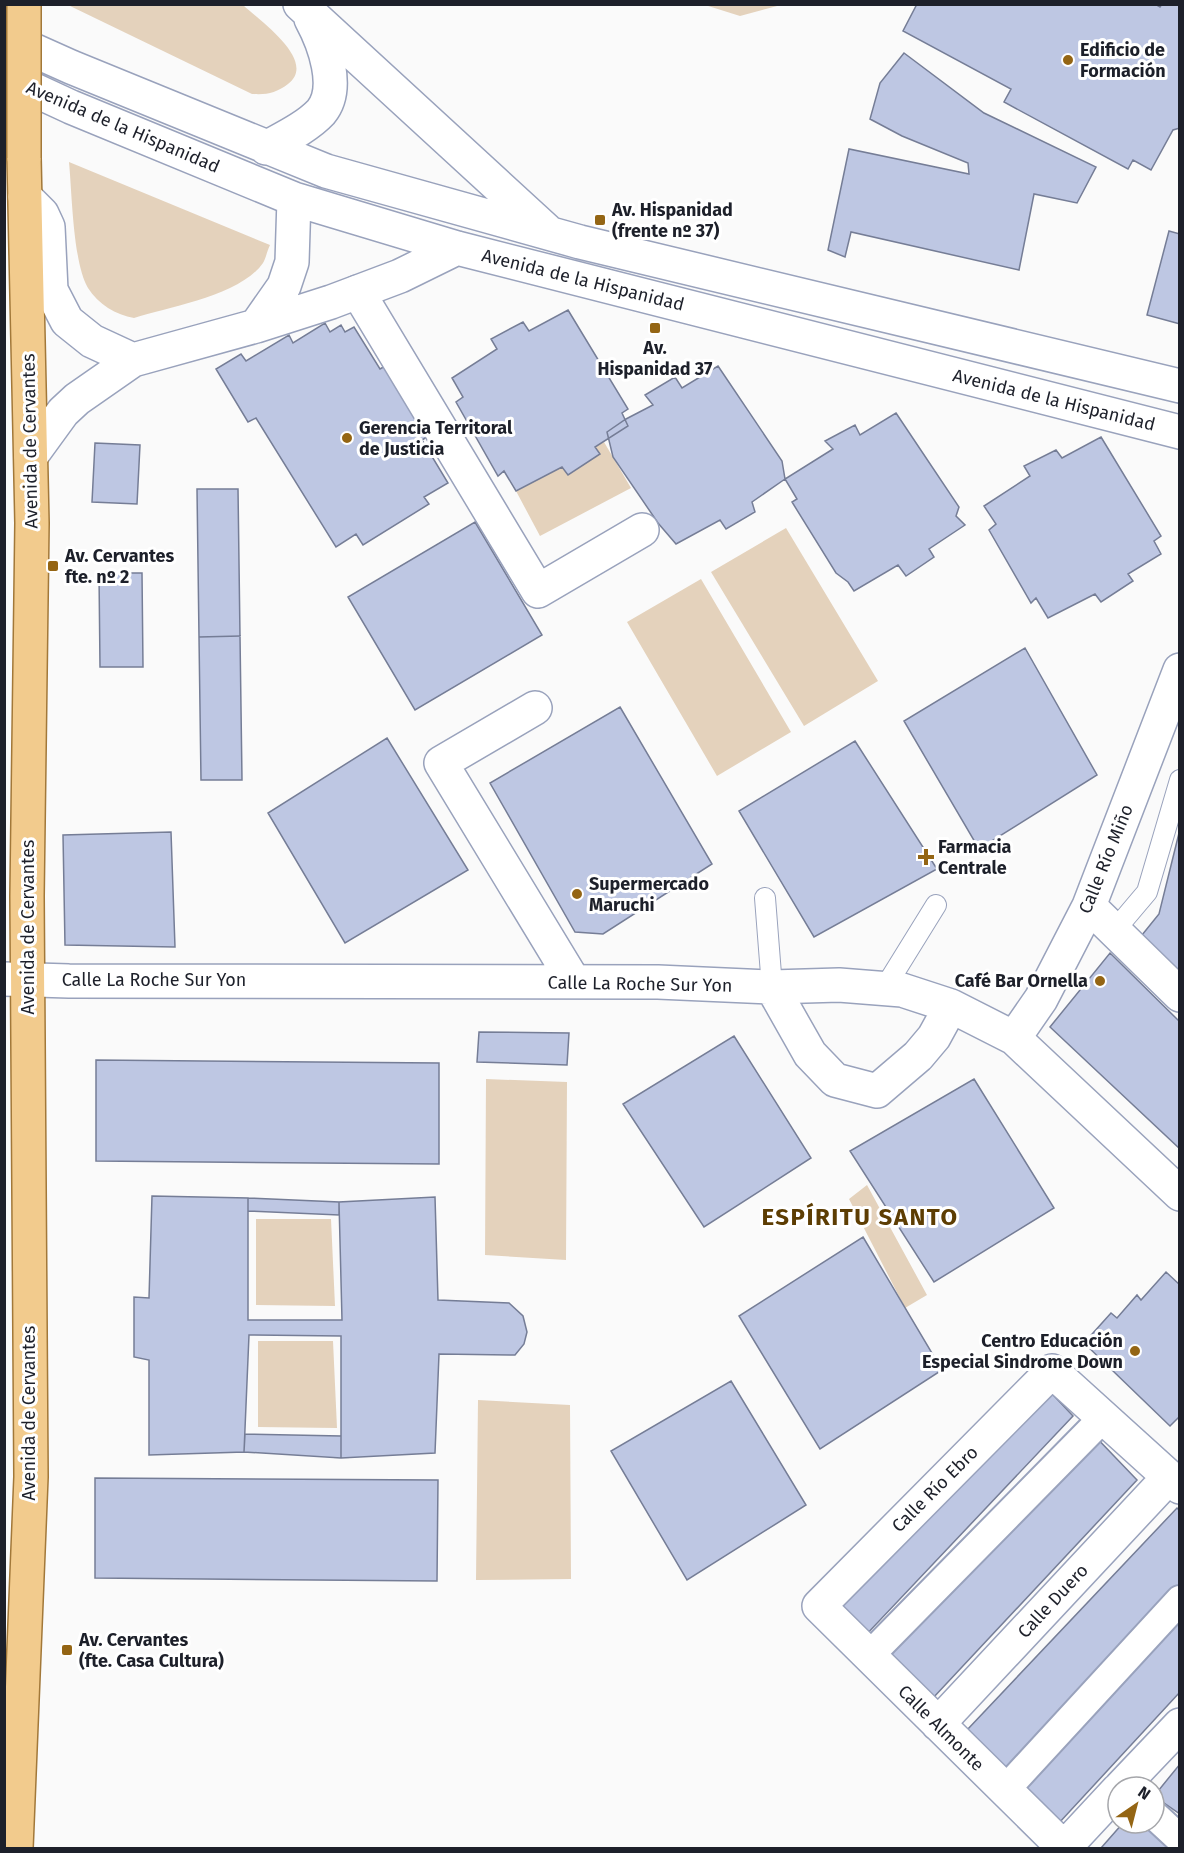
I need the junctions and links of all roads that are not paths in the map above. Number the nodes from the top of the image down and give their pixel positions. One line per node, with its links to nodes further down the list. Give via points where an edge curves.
1 (24, 4): 6 (main road, Avenida de Cervantes, bridge)
2 (303, 7): 5 (street, via 326,54 328,96 322,111); 8 (street)
3 (4, 37): 5 (street, Avenida de la Hispanidad)
4 (4, 75): 7 (street, Avenida de la Hispanidad, via 71,107)
5 (266, 148): 8 (street, Avenida de la Hispanidad, via 326,171)
6 (25, 197): 12 (street, via 42,214 48,227 51,290 66,321 92,341); 15 (main road, Avenida de Cervantes)
7 (294, 199): 9 (street, Avenida de la Hispanidad); 11 (street, via 292,262 284,286)
8 (549, 234): 13 (street, Avenida de la Hispanidad)
9 (457, 248): 10 (street); 14 (street, Avenida de la Hispanidad)
10 (358, 292): 11 (street); 16 (street, via 538,591)
11 (256, 326): 12 (street)
12 (133, 360): 15 (street, via 63,412)
13 (1179, 386)
14 (1179, 432)
15 (31, 456): 24 (main road, Avenida de Cervantes)
16 (642, 530)
17 (1179, 670): 22 (street, Calle Río Miño)
18 (535, 708): 25 (street, via 441,763)
19 (1179, 780): 23 (lane, via 1147,892)
20 (765, 898): 26 (lane)
21 (936, 905): 27 (lane)
22 (1089, 906): 23 (street); 30 (street, Calle Río Miño, via 1041,999)
23 (1114, 931): 28 (street)
24 (16, 978): 25 (street, Calle La Roche Sur Yon); 44 (main road, Avenida de Cervantes, via 31,1477)
25 (574, 982): 26 (street, Calle La Roche Sur Yon)
26 (772, 987): 27 (street, Calle La Roche Sur Yon, via 839,985); 29 (street, via 810,1054 835,1080 878,1091 918,1056)
27 (884, 989): 29 (street, Calle La Roche Sur Yon, via 902,990)
28 (1179, 995)
29 (951, 1006): 30 (street, Calle La Roche Sur Yon)
30 (1014, 1038): 31 (street, Calle La Roche Sur Yon)
31 (1179, 1194)
32 (1103, 1418): 33 (street); 35 (street, Calle Río Ebro, via 1052,1371); 36 (street)
33 (1174, 1482): 37 (street, Calle Duero)
34 (1179, 1600): 40 (street)
35 (819, 1606): 36 (street, Calle Almonte)
36 (869, 1656): 37 (street, Calle Almonte)
37 (938, 1724): 40 (street, Calle Almonte)
38 (1179, 1725): 39 (street)
39 (1133, 1775)
40 (1005, 1790): 45 (street, Calle Almonte)
41 (1106, 1804): 45 (street)
42 (1166, 1827): 43 (street)
43 (1179, 1839)
44 (16, 1848)
45 (1064, 1848)

